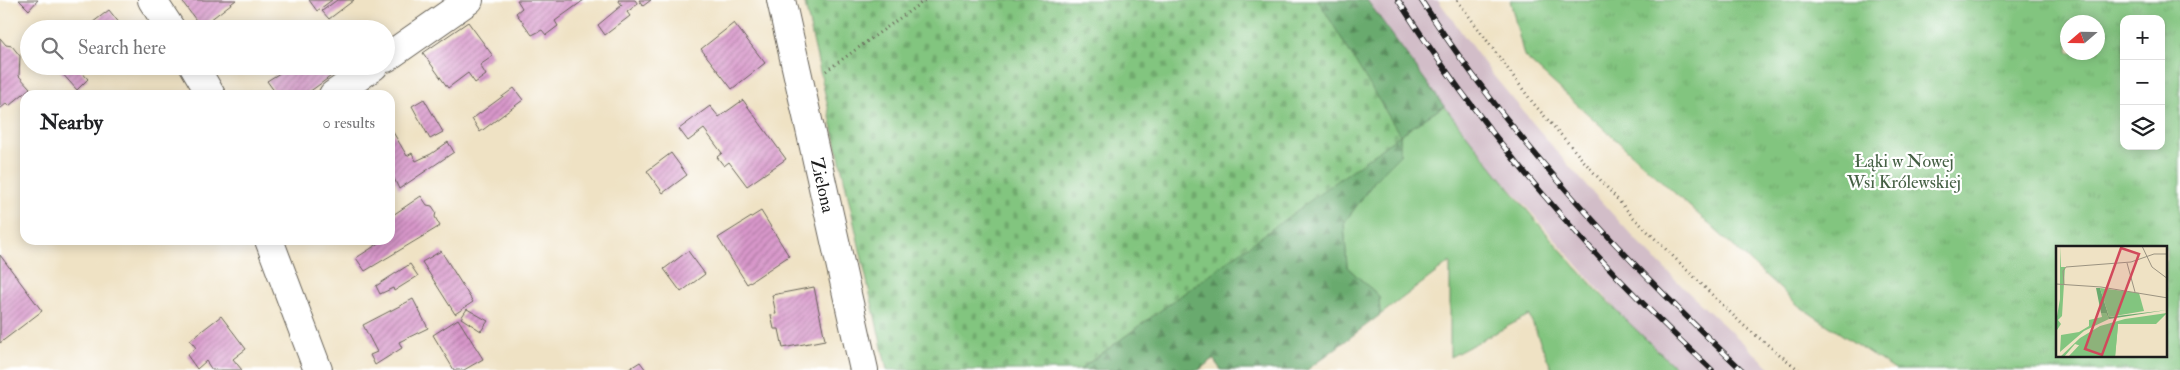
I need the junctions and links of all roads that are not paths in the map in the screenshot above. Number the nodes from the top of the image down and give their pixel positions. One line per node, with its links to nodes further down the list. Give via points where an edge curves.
1 (152, 0): 4 (street)
2 (469, 0): 5 (street)
3 (781, 0): 12 (street, Zielona)
4 (165, 20)
5 (395, 52)
6 (199, 75): 8 (street)
7 (361, 75): 9 (street)
8 (208, 90)
9 (340, 90)
10 (271, 245): 11 (street)
11 (318, 370)
12 (864, 370)

